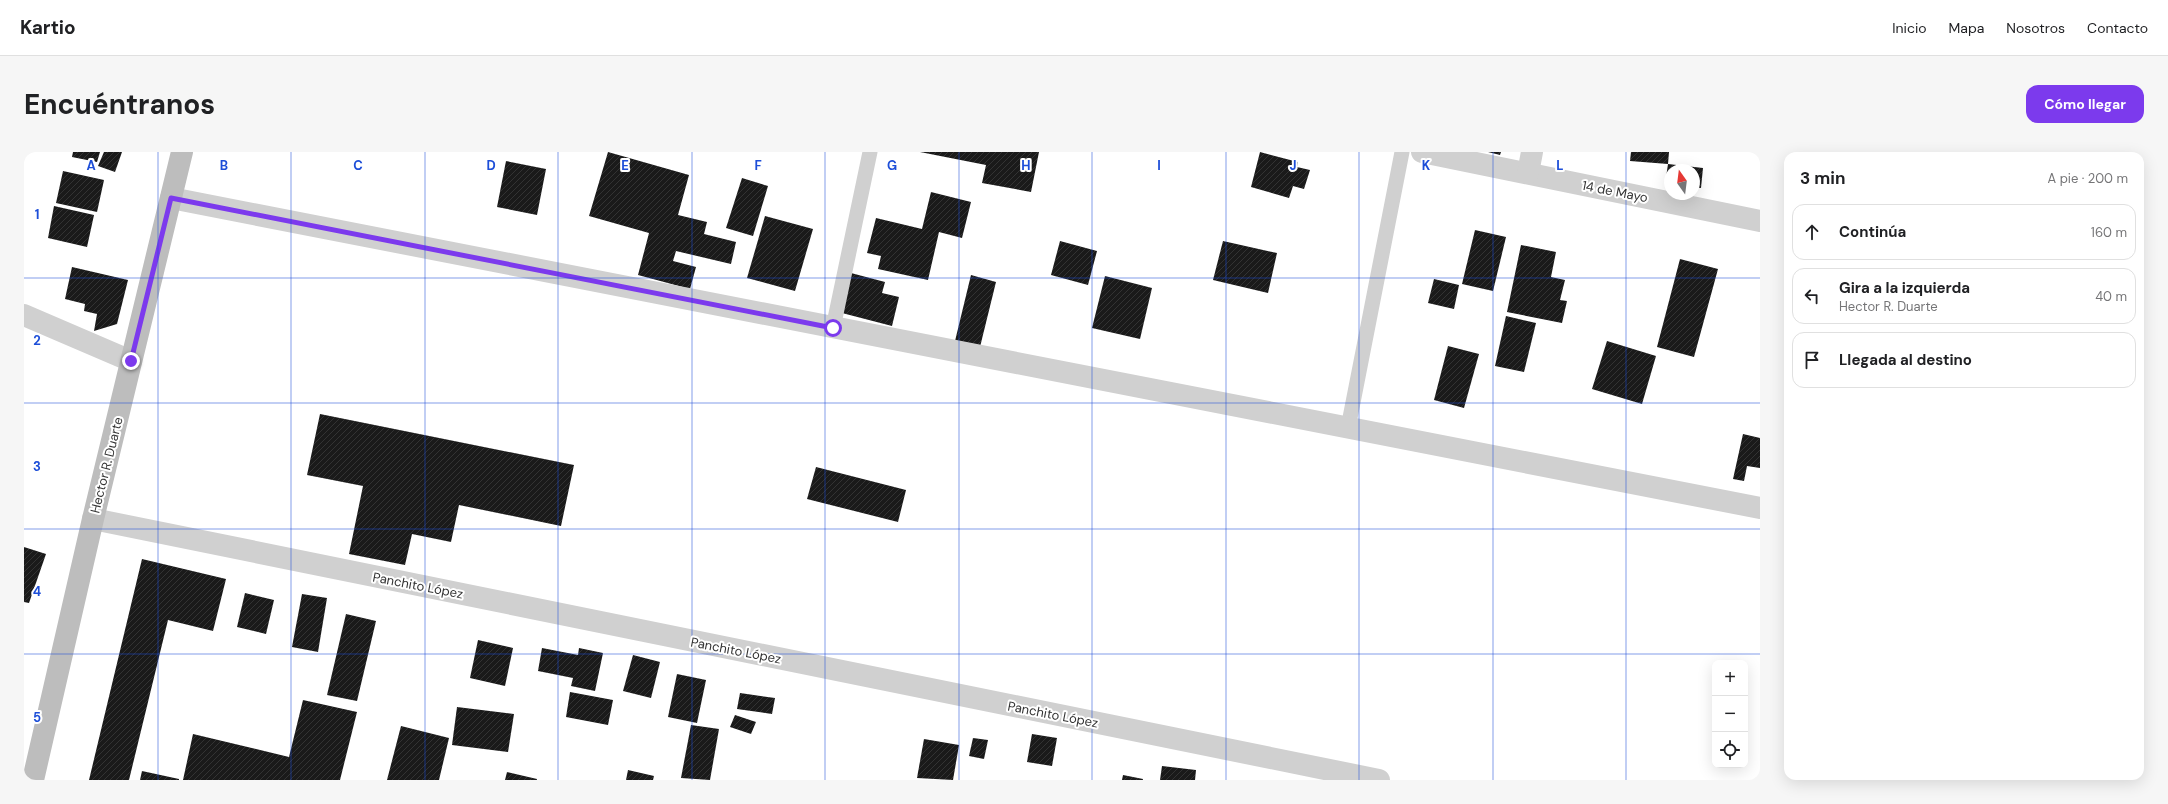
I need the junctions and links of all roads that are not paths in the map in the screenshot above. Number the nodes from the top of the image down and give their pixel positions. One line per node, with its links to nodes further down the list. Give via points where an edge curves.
1 (182, 152): 7 (street, Hector R. Duarte)
2 (870, 152): 10 (lane)
3 (1402, 152): 12 (lane)
4 (1422, 152): 6 (street, 14 de Mayo)
5 (1532, 152): 6 (street)
6 (1528, 173): 8 (street, 14 de Mayo)
7 (171, 198): 10 (street); 11 (street, Hector R. Duarte)
8 (1760, 220)
9 (24, 315): 11 (street)
10 (833, 328): 12 (street)
11 (131, 361): 14 (street, Hector R. Duarte)
12 (1348, 428): 13 (street)
13 (1760, 508)
14 (92, 519): 15 (street, Hector R. Duarte); 16 (street, Panchito López)
15 (33, 780)
16 (1379, 780)

